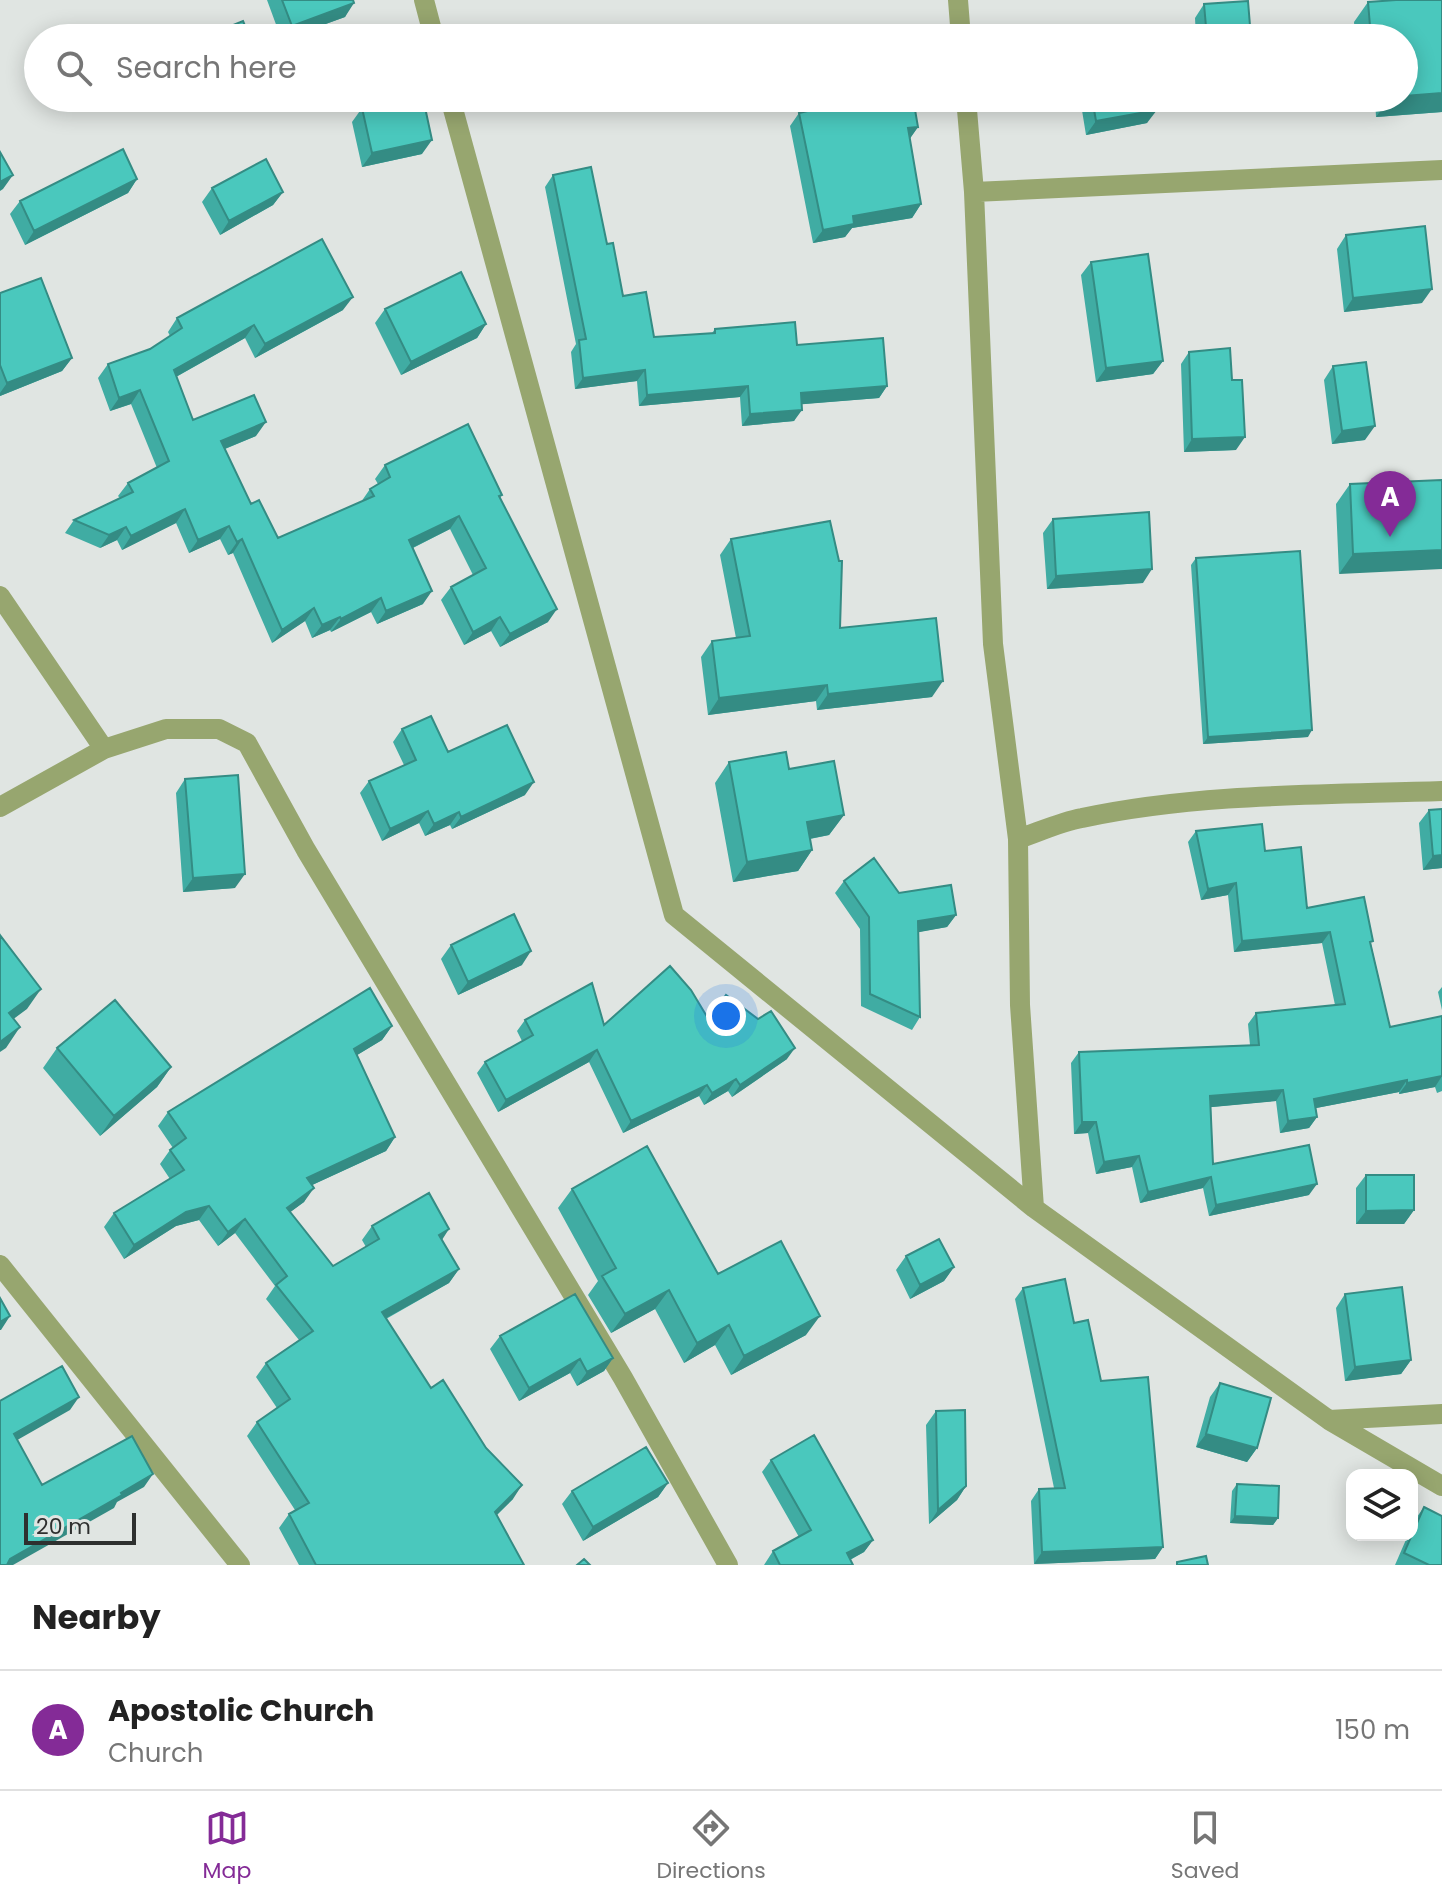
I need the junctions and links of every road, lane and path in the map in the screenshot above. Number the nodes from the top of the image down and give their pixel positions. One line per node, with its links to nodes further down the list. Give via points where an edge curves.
1 (424, 0): 3 (street)
2 (958, 0): 4 (street)
3 (430, 24)
4 (960, 24)
5 (454, 112): 14 (street, via 674,915)
6 (967, 112): 8 (street)
7 (1442, 170): 8 (street)
8 (974, 192): 13 (street, via 993,644)
9 (0, 596): 10 (street)
10 (104, 749): 12 (street); 20 (street, via 166,729 219,729 247,743)
11 (1442, 791): 13 (street, via 1140,808 1078,818)
12 (0, 807)
13 (1018, 839): 14 (street, via 1020,1005)
14 (1034, 1208): 17 (street)
15 (0, 1265): 19 (street)
16 (1442, 1414): 17 (street)
17 (1329, 1420): 18 (street)
18 (1442, 1486)
19 (240, 1565)
20 (728, 1565)

